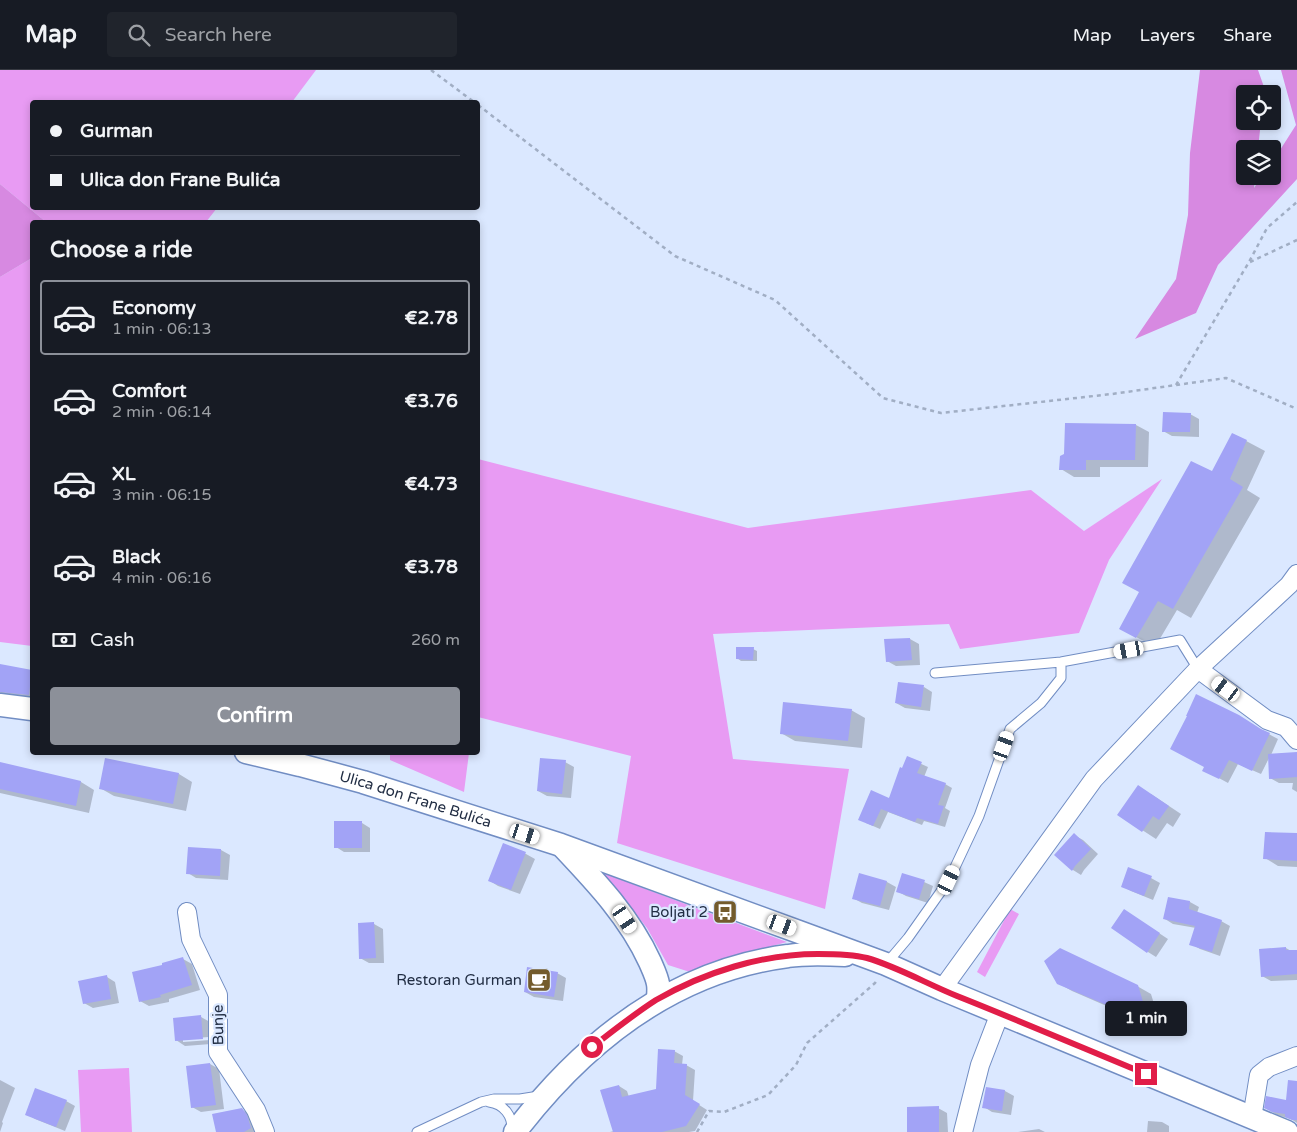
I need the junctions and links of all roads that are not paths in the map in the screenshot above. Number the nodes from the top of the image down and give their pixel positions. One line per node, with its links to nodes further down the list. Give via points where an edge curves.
1 (1297, 574): 3 (street)
2 (1062, 662): 3 (lane, via 1180,640); 4 (lane); 11 (lane, via 1062,678 1041,703 1010,729 979,816 949,880 908,938)
3 (1198, 669): 7 (street, via 1267,720); 12 (street, via 1094,779)
4 (934, 672)
5 (0, 705): 6 (street)
6 (30, 710)
7 (1293, 730)
8 (258, 755): 9 (street, Ulica don Frane Bulića, via 363,782)
9 (561, 845): 11 (street, Ulica don Frane Bulića); 13 (street, via 598,884 644,948 658,984)
10 (187, 912): 19 (street, Bunje, via 191,939 218,995 218,1052 256,1110)
11 (875, 961): 12 (street, Ulica don Frane Bulića); 13 (street, via 852,955 789,955 729,968)
12 (942, 989): 14 (street, Ulica don Frane Bulića)
13 (658, 1000): 16 (street, via 592,1047)
14 (1000, 1013): 18 (street, Ulica don Frane Bulića); 22 (street, via 980,1065)
15 (1297, 1056): 18 (street, via 1259,1075)
16 (548, 1092): 17 (lane, via 538,1097); 21 (street)
17 (481, 1102): 20 (lane); 21 (lane, via 499,1104 506,1110)
18 (1252, 1121): 23 (street, Ulica don Frane Bulića)
19 (265, 1132)
20 (417, 1132)
21 (513, 1132)
22 (963, 1132)
23 (1287, 1132)

